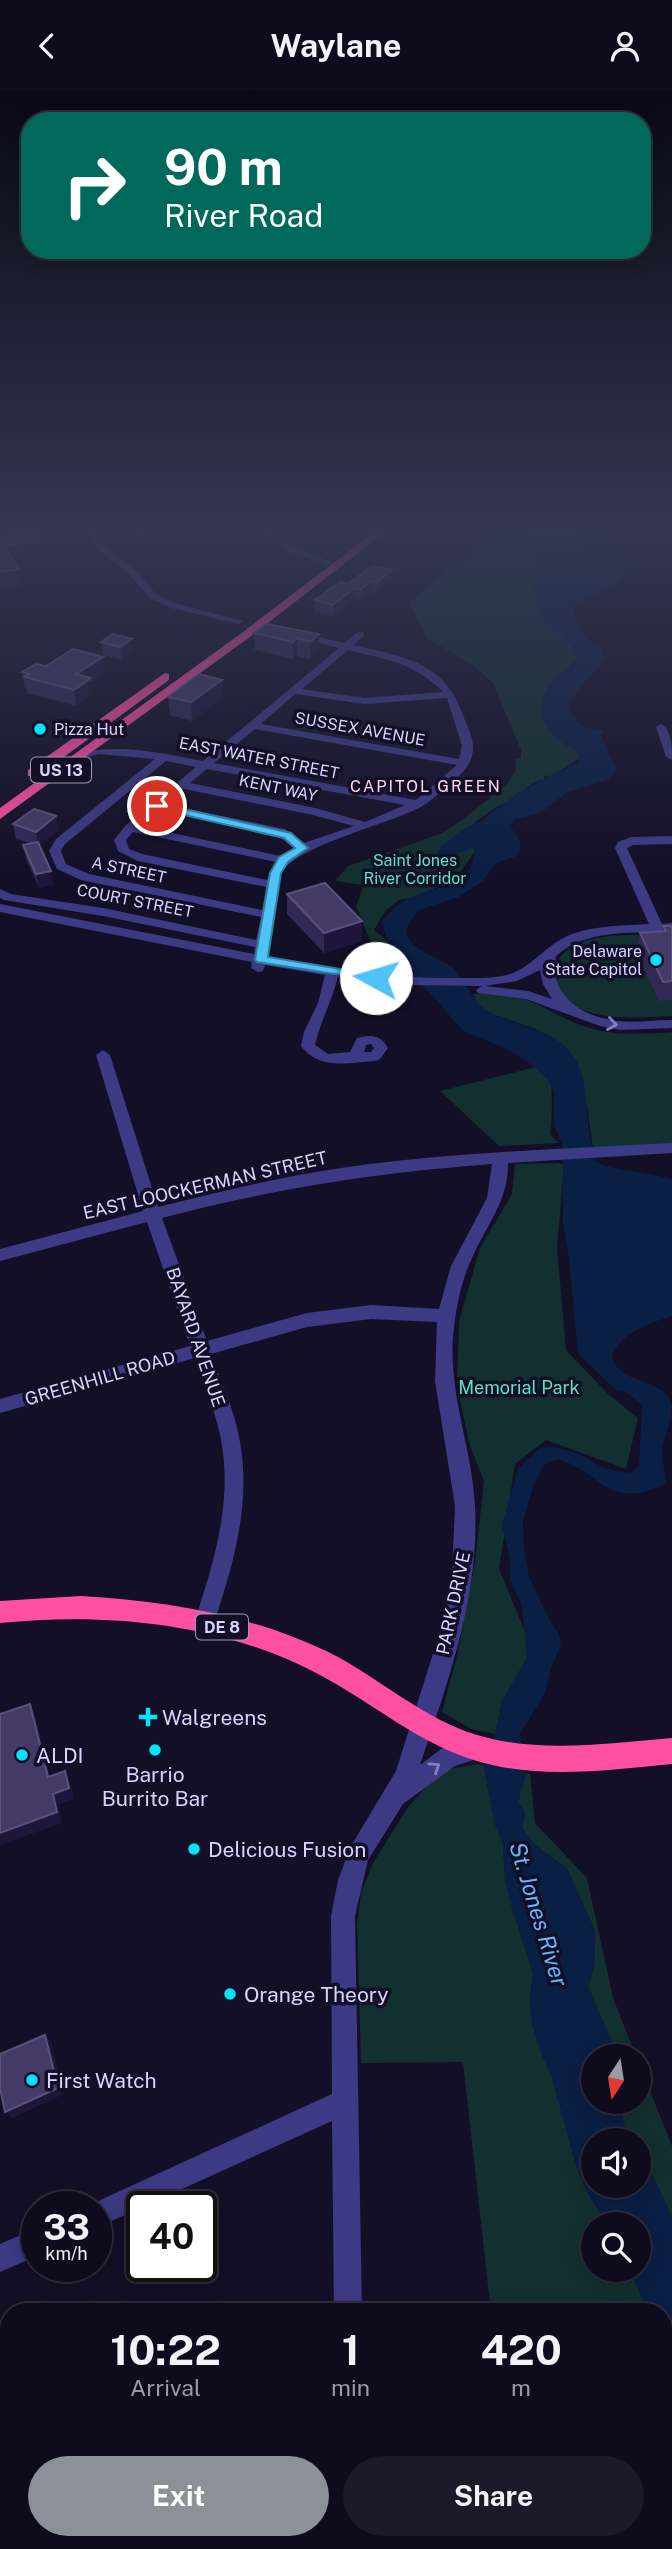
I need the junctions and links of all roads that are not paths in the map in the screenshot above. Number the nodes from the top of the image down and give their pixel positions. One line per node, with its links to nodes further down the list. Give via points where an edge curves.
1 (226, 644): 8 (highway, US 13)
2 (333, 644): 4 (street)
3 (351, 644): 4 (street)
4 (347, 647): 6 (street); 7 (street, via 413,664 439,680)
5 (180, 666): 18 (highway, US 13)
6 (293, 691): 7 (street, via 364,701); 9 (street)
7 (451, 695): 15 (street, via 467,740)
8 (123, 725): 11 (street, via 114,743); 12 (highway, US 13)
9 (251, 725): 15 (street, SUSSEX AVENUE); 16 (street)
10 (661, 727): 14 (street)
11 (135, 751): 12 (street, EAST WATER STREET, via 99,751); 13 (street, EAST WATER STREET)
12 (79, 757): 21 (highway, US 13)
13 (164, 757): 16 (street, EAST WATER STREET); 31 (street, A STREET, via 60,842 55,852 61,866 85,877)
14 (672, 757)
15 (464, 763): 19 (street, via 450,781)
16 (205, 764): 17 (street); 19 (street, EAST WATER STREET)
17 (182, 785): 20 (street); 22 (street, KENT WAY)
18 (0, 799)
19 (418, 804): 22 (street)
20 (157, 806): 23 (street); 25 (street, via 281,832)
21 (0, 815)
22 (366, 827): 25 (street)
23 (130, 828): 26 (street); 27 (street, via 120,844 130,854)
24 (672, 840): 35 (street, via 631,841 621,848)
25 (302, 848): 26 (street)
26 (283, 860): 27 (street)
27 (273, 885): 31 (street)
28 (0, 893): 29 (street, COURT STREET)
29 (75, 907): 33 (street); 36 (street, COURT STREET)
30 (0, 908): 33 (street)
31 (268, 915): 36 (street)
32 (0, 917): 38 (street)
33 (65, 919): 38 (street)
34 (672, 927): 35 (street)
35 (657, 928): 37 (street, via 583,935 558,946)
36 (263, 945): 38 (street)
37 (549, 956): 40 (street); 41 (street, via 548,984)
38 (260, 964): 39 (street)
39 (331, 977): 40 (street, via 415,985); 44 (street, via 308,1046 326,1059 342,1061)
40 (504, 985): 41 (street)
41 (570, 1011): 42 (street, one-way to 42, via 620,1026)
42 (672, 1024)
43 (103, 1055): 47 (street, BAYARD AVENUE)
44 (356, 1056)
45 (672, 1148): 46 (street, EAST LOOCKERMAN STREET)
46 (500, 1159): 47 (street, EAST LOOCKERMAN STREET, via 338,1174); 49 (street, PARK DRIVE, via 497,1195 464,1258)
47 (152, 1215): 48 (street, EAST LOOCKERMAN STREET); 50 (street, BAYARD AVENUE)
48 (0, 1255)
49 (447, 1316): 50 (street, GREENHILL ROAD, via 393,1312 329,1316); 54 (street, PARK DRIVE, via 442,1376 463,1486 465,1542 457,1598)
50 (200, 1349): 51 (street, GREENHILL ROAD); 53 (street, BAYARD AVENUE, via 226,1420 236,1492 228,1548)
51 (0, 1406)
52 (0, 1612): 53 (highway, DE 8, via 100,1609)
53 (204, 1623): 54 (highway, DE 8, via 314,1659)
54 (422, 1722): 55 (highway, DE 8); 57 (street, PARK DRIVE)
55 (478, 1748): 56 (highway, DE 8, via 542,1758); 57 (street, one-way to 55, via 449,1757)
56 (672, 1751)
57 (397, 1796): 58 (street, via 363,1847 343,1916)
58 (344, 2102): 59 (street); 62 (street)
59 (112, 2207)
60 (21, 2249): 61 (street)
61 (0, 2258)
62 (348, 2303)

